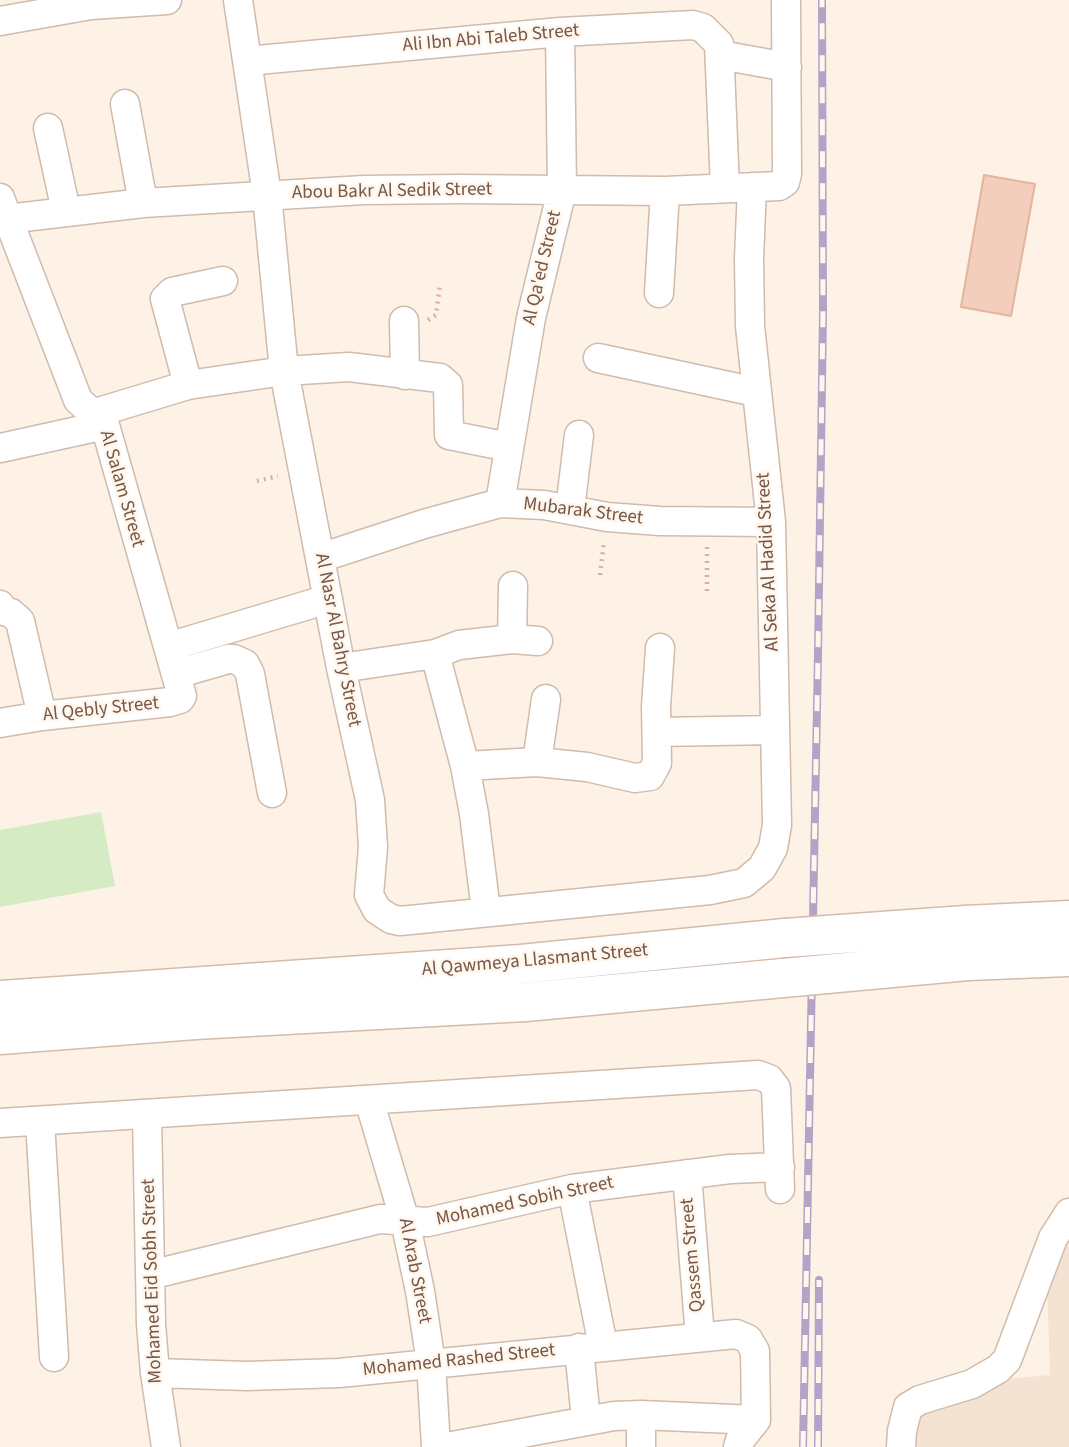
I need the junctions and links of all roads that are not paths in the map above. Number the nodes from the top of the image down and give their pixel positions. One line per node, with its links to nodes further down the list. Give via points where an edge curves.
1 (167, 0): 4 (street, via 91,5)
2 (238, 0): 7 (street, Al Nasr Al Bahry Street)
3 (786, 0): 8 (street, Al Seka Al Hadid Street)
4 (0, 21)
5 (560, 32): 6 (street, Ali Ibn Abi Taleb Street, via 693,25 713,37); 7 (street, Ali Ibn Abi Taleb Street); 12 (street, Al Qa'ed Street)
6 (720, 55): 8 (street); 11 (street)
7 (247, 61): 14 (street, Al Nasr Al Bahry Street)
8 (787, 67): 11 (street, Al Seka Al Hadid Street, via 785,182)
9 (125, 104): 15 (street)
10 (48, 128): 17 (street)
11 (752, 187): 13 (street, Abou Bakr Al Sedik Street); 25 (street, Al Seka Al Hadid Street, via 750,326)
12 (562, 190): 13 (street, Abou Bakr Al Sedik Street); 14 (street, Abou Bakr Al Sedik Street); 28 (street, Al Qa'ed Street, via 531,317)
13 (664, 191): 19 (street)
14 (267, 195): 15 (street, Abou Bakr Al Sedik Street); 22 (street, Al Nasr Al Bahry Street)
15 (143, 203): 17 (street, Abou Bakr Al Sedik Street)
16 (4, 209): 17 (street, Abou Bakr Al Sedik Street); 26 (street, Al Salam Street, via 78,400)
17 (66, 211)
18 (223, 281): 24 (street, via 172,292 165,299)
19 (659, 293)
20 (404, 321): 23 (street)
21 (598, 358): 25 (street)
22 (284, 371): 23 (street, via 349,367); 24 (street); 33 (street, Al Nasr Al Bahry Street)
23 (405, 375): 28 (street, via 440,378 448,385 451,437)
24 (188, 385): 26 (street)
25 (756, 392): 32 (street, Al Seka Al Hadid Street)
26 (98, 419): 29 (street); 37 (street, Al Salam Street)
27 (579, 435): 31 (street)
28 (509, 447): 30 (street, Al Qa'ed Street)
29 (0, 448)
30 (500, 503): 31 (street, Mubarak Street); 33 (street, Mubarak Street)
31 (570, 509): 32 (street, Mubarak Street, via 607,517)
32 (771, 522): 45 (street, Al Seka Al Hadid Street)
33 (320, 558): 35 (street, Al Nasr Al Bahry Street)
34 (513, 586): 39 (street, via 525,640 459,645)
35 (327, 599): 37 (street); 40 (street, Al Nasr Al Bahry Street)
36 (2, 610): 43 (street, via 20,621)
37 (167, 647): 41 (street, Al Salam Street)
38 (660, 648): 46 (street)
39 (435, 654): 40 (street); 48 (street)
40 (341, 668): 51 (street, Al Nasr Al Bahry Street, via 370,800 372,903 383,916 400,921)
41 (176, 674): 43 (street, Al Qebly Street, via 180,699); 49 (street, Al Qebly Street, via 228,659 245,664)
42 (545, 699): 47 (street)
43 (42, 716): 44 (street, Al Qebly Street)
44 (0, 723)
45 (775, 730): 46 (street); 50 (street, Al Seka Al Hadid Street, via 777,825 773,848 762,868)
46 (657, 732): 47 (street, via 656,768 645,778)
47 (537, 762): 48 (street)
48 (466, 766): 51 (street)
49 (272, 793)
50 (744, 883): 51 (street, Al Nasr Al Bahry Street)
51 (486, 911)
52 (1069, 920): 53 (main road, Al Qawmeya Llasmant Street)
53 (967, 943): 54 (main road, Al Qawmeya Llasmant Street); 55 (main road, Al Qawmeya Llasmant Street, bridge, via 785,938 521,964); 56 (main road, Al Qawmeya Llasmant Street, bridge, via 783,978 525,1002)
54 (1069, 957)
55 (0, 1000)
56 (0, 1035)
57 (369, 1100): 58 (street); 61 (street, Mohamed Sobih Street, via 769,1079 776,1088 780,1178); 64 (street, Al Arab Street)
58 (147, 1114): 59 (street); 65 (street, Mohamed Eid Sobh Street)
59 (40, 1121): 60 (street); 68 (street)
60 (0, 1123)
61 (687, 1174): 62 (street, Mohamed Sobih Street); 66 (street, Qassem Street)
62 (572, 1189): 64 (street, Mohamed Sobih Street, via 428,1222); 67 (street)
63 (1069, 1213): 79 (street, via 1053,1238 1007,1360 972,1384 908,1407)
64 (405, 1221): 65 (street, Mohamed Sobih Street, via 368,1221); 69 (street, Al Arab Street)
65 (150, 1275): 70 (street, Mohamed Eid Sobh Street)
66 (700, 1337): 67 (street, Mohamed Rashed Street); 73 (street, Mohamed Rashed Street, via 742,1335 748,1339 755,1351)
67 (591, 1348): 69 (street, Mohamed Rashed Street); 72 (street)
68 (54, 1357)
69 (431, 1363): 70 (street, Mohamed Rashed Street, via 286,1375); 75 (street, Al Arab Street)
70 (155, 1373): 74 (street, Mohamed Eid Sobh Street)
71 (641, 1415): 72 (street); 73 (street); 77 (street)
72 (586, 1420): 76 (street)
73 (756, 1420): 78 (street)
74 (166, 1447)
75 (436, 1447)
76 (447, 1447)
77 (641, 1447)
78 (738, 1447)
79 (901, 1447)

